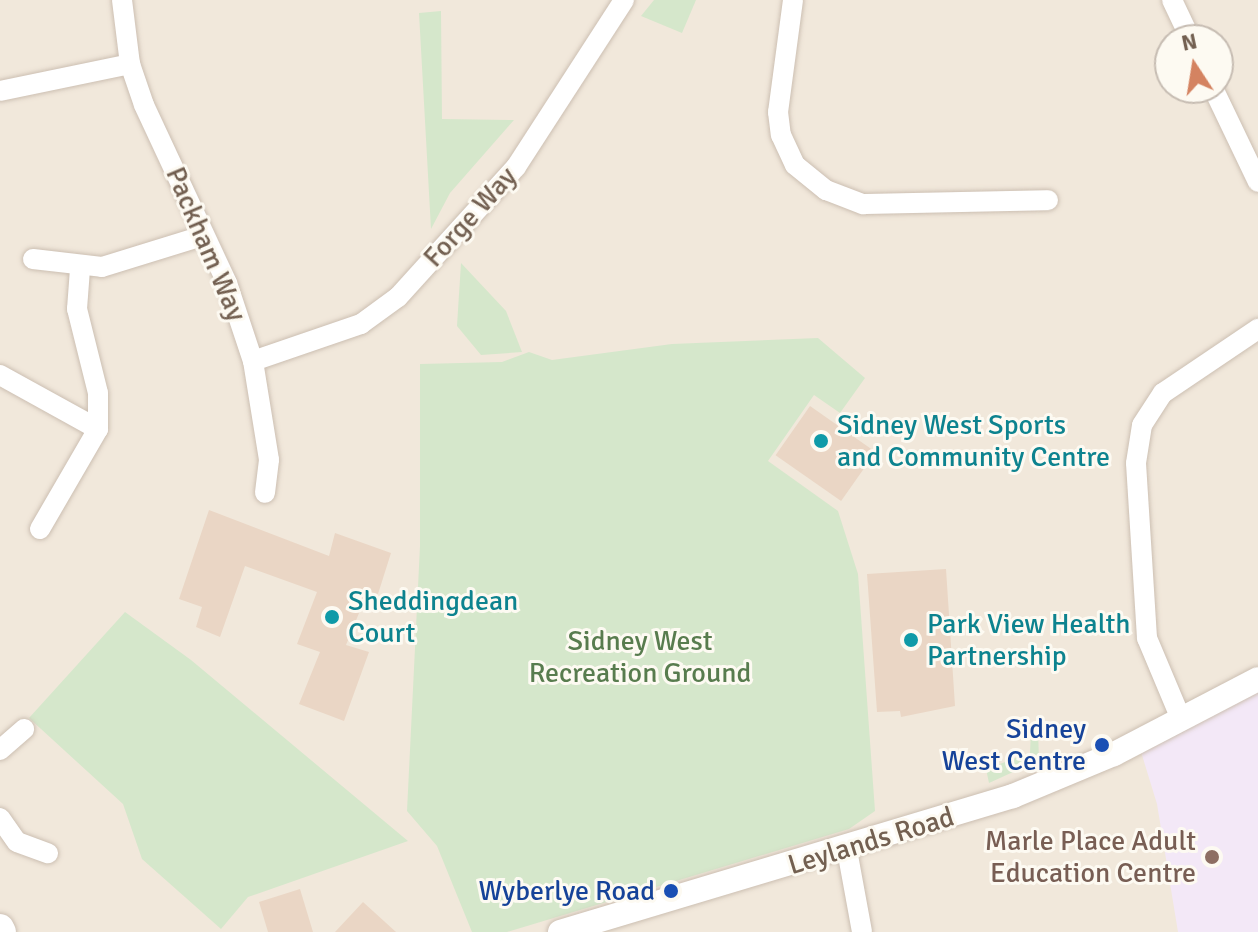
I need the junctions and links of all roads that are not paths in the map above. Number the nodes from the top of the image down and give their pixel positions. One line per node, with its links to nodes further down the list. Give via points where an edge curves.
1 (122, 0): 6 (street, Packham Way)
2 (624, 0): 15 (street, Forge Way, via 516,167 398,297 361,324)
3 (793, 0): 10 (street, via 778,112 781,135 795,165 826,190 863,204)
4 (1172, 0): 5 (street)
5 (1183, 24)
6 (130, 64): 7 (street); 11 (street, Packham Way)
7 (0, 91)
8 (1221, 104): 9 (street)
9 (1258, 182)
10 (1048, 200)
11 (202, 236): 13 (street); 15 (street, Packham Way, via 227,283)
12 (33, 259): 13 (street)
13 (80, 269): 17 (street, via 77,309 98,393)
14 (1258, 329): 21 (street, via 1163,393 1142,425 1136,463 1147,638)
15 (253, 361): 18 (street, Packham Way, via 269,460)
16 (0, 375): 17 (street)
17 (98, 429): 19 (street)
18 (265, 493)
19 (40, 529)
20 (1258, 679): 21 (street, Leylands Road)
21 (1181, 719): 25 (street, Leylands Road, via 1013,796)
22 (24, 729): 23 (street)
23 (0, 750)
24 (0, 818): 26 (street, via 17,842)
25 (847, 850): 27 (street, Leylands Road); 28 (street)
26 (48, 853)
27 (560, 932)
28 (862, 932)

